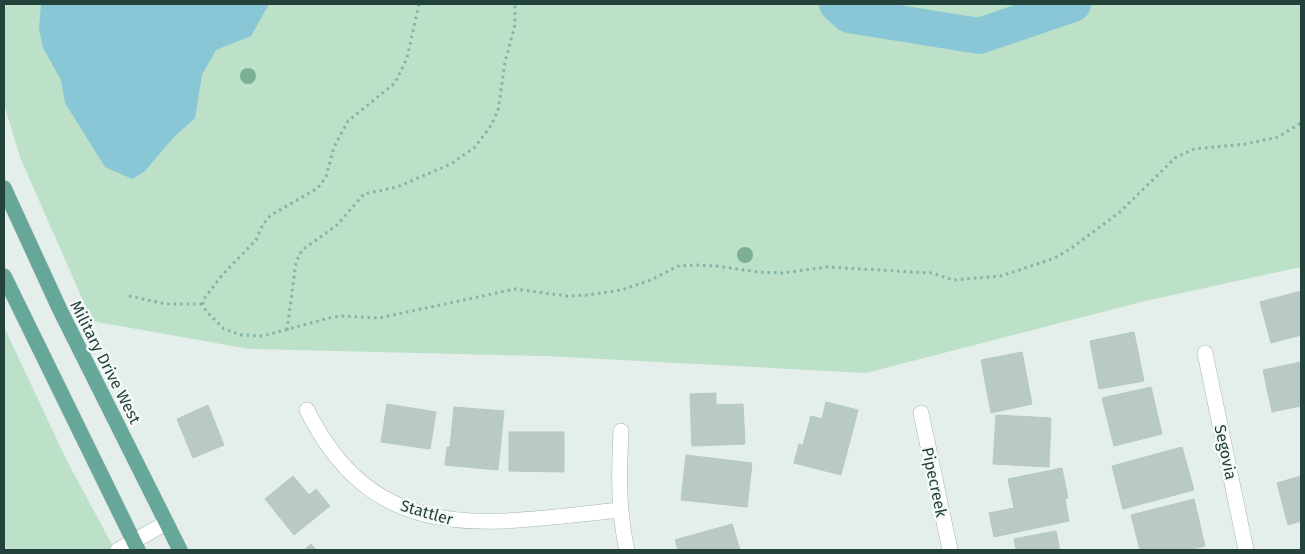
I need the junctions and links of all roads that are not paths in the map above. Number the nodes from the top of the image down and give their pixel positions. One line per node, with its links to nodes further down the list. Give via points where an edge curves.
1 (4, 188): 8 (main road, Military Drive West, via 60,310)
2 (4, 276): 9 (main road)
3 (1205, 353): 14 (street, Segovia)
4 (307, 410): 7 (street, Stattler, via 338,460 352,474 383,497 419,513 457,522 496,522)
5 (921, 413): 13 (street, Pipecreek)
6 (621, 431): 7 (street)
7 (620, 510): 12 (street)
8 (166, 523): 9 (street); 11 (main road, Military Drive West)
9 (136, 546): 10 (street)
10 (118, 550)
11 (180, 550)
12 (627, 550)
13 (950, 550)
14 (1246, 550)

